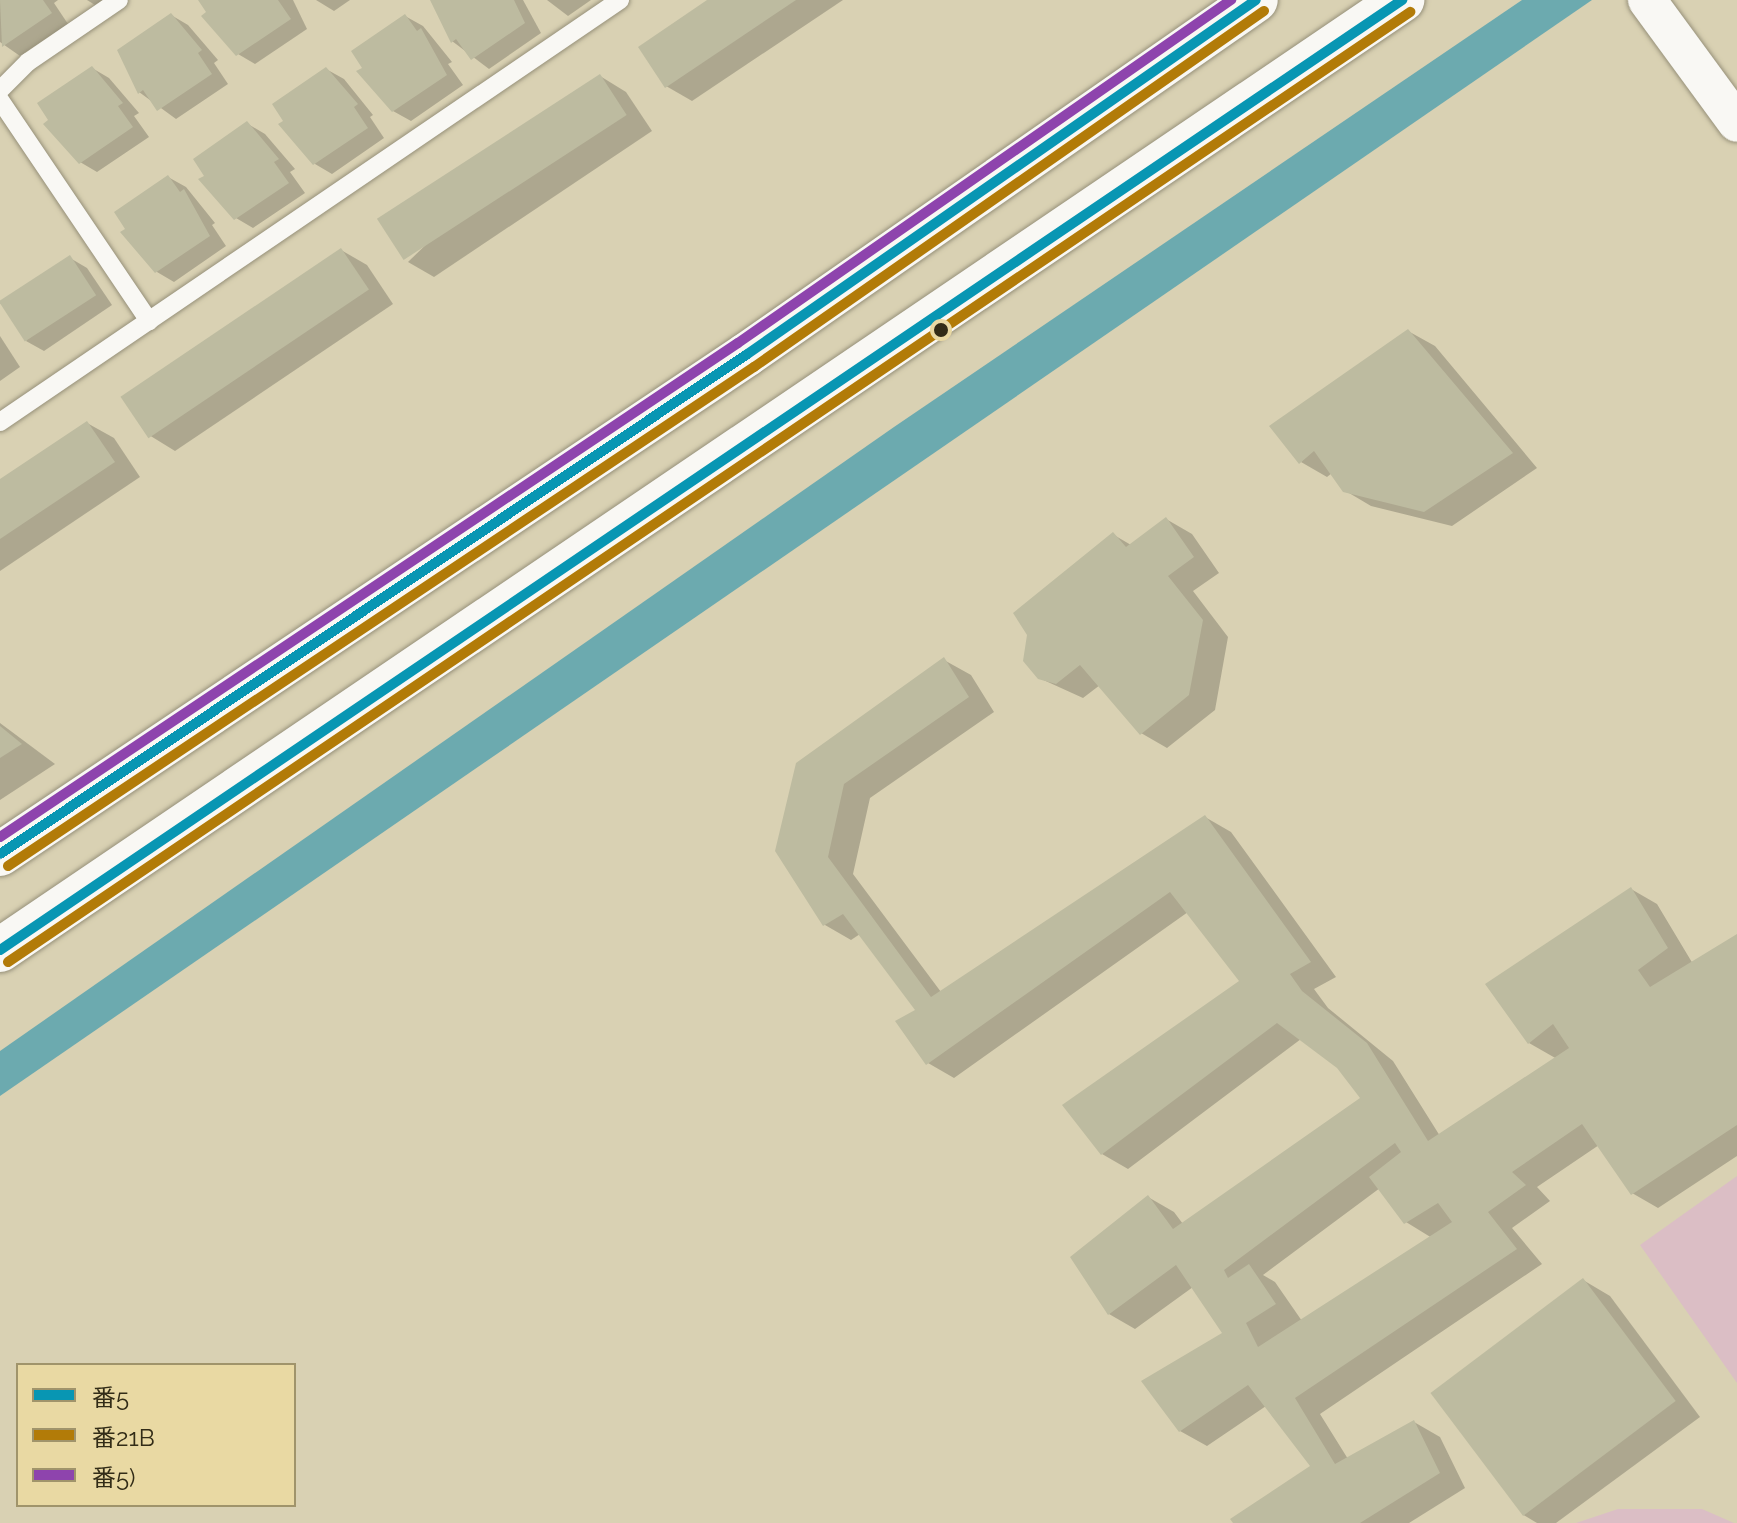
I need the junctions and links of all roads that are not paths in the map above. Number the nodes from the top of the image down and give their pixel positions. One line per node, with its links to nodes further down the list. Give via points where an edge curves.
1 (119, 0): 6 (lane, via 28,62)
2 (620, 0): 9 (lane)
3 (1256, 0): 11 (highway, via 746,355)
4 (1402, 0): 12 (highway)
5 (1651, 6): 8 (street)
6 (0, 90)
7 (0, 100): 9 (lane)
8 (1737, 123)
9 (149, 321): 10 (lane)
10 (0, 422)
11 (0, 854)
12 (0, 950)

